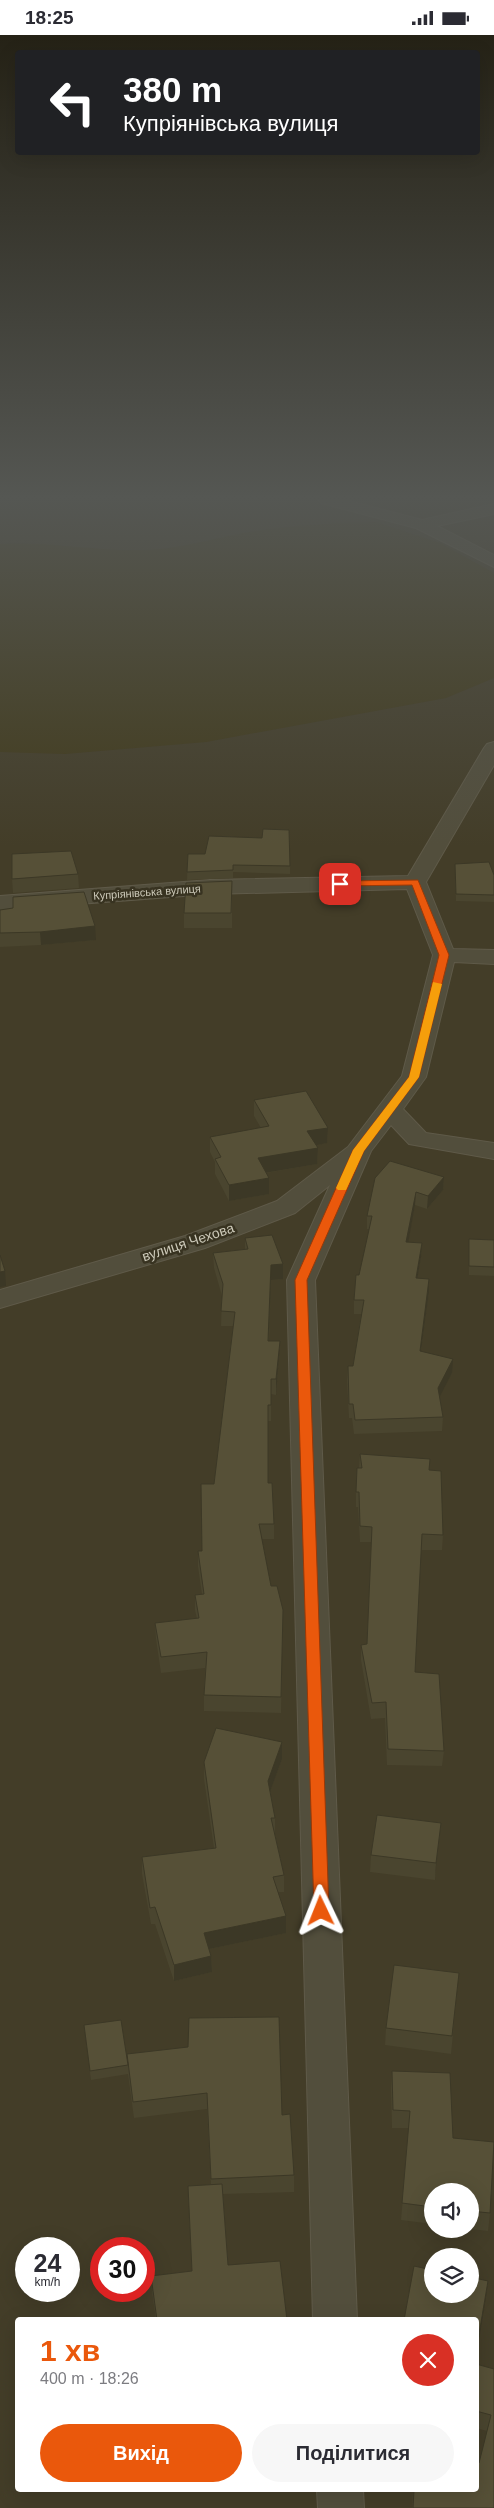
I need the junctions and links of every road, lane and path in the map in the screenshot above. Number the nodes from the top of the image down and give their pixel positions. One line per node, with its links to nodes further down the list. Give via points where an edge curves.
1 (494, 749): 2 (street)
2 (415, 882): 3 (street, Купріянівська вулиця, via 210,887); 4 (street)
3 (0, 903)
4 (444, 955): 5 (street); 6 (street, via 414,1077)
5 (494, 957)
6 (390, 1110): 7 (street); 8 (street, via 418,1139)
7 (359, 1150): 9 (street, вулиця Чехова, via 286,1207 195,1242); 10 (street, via 301,1280)
8 (494, 1151)
9 (0, 1299)
10 (335, 2317)
11 (340, 2492): 12 (street)
12 (341, 2508)

